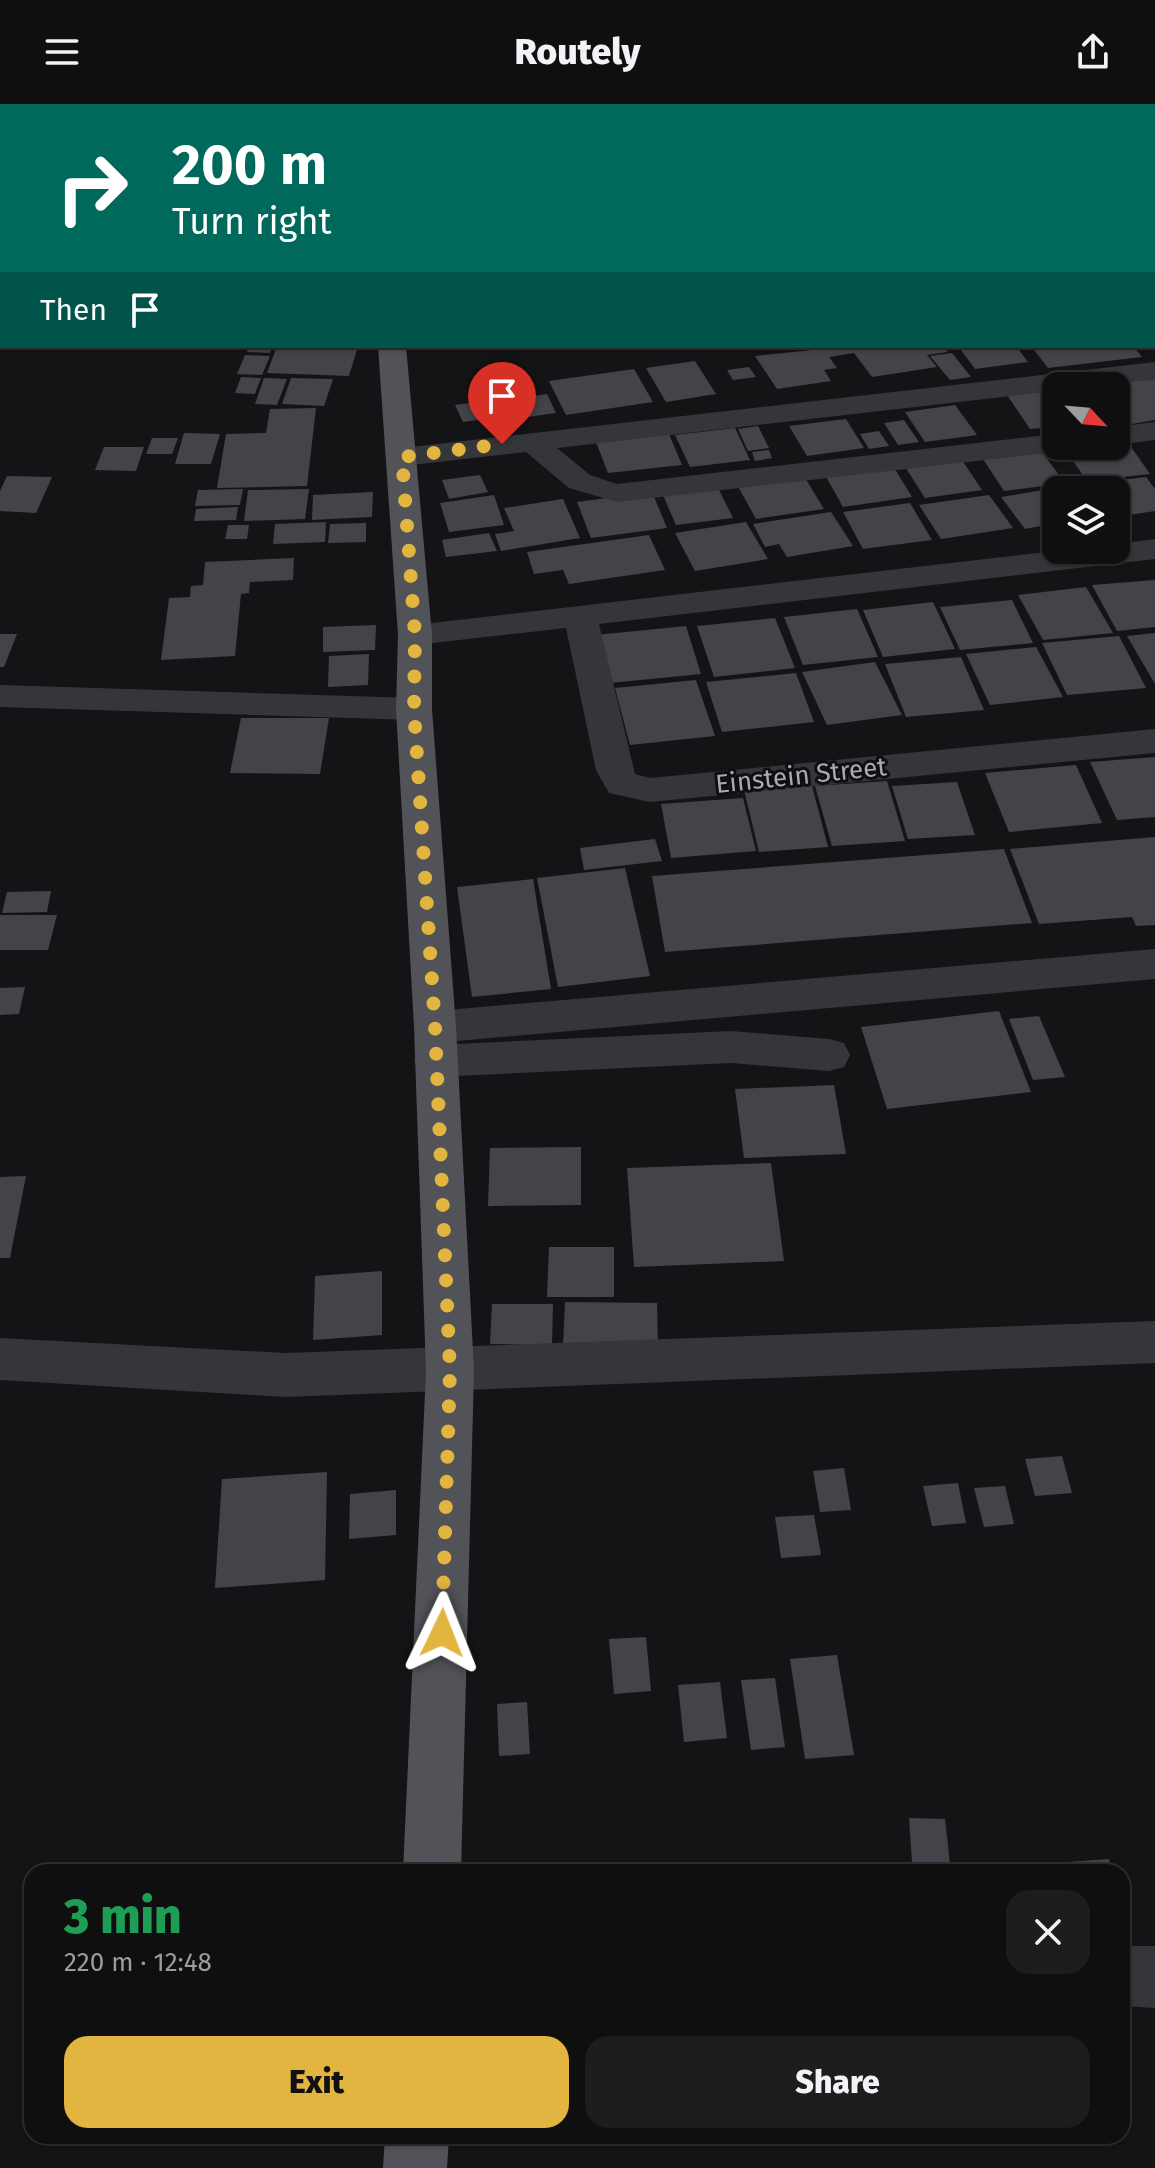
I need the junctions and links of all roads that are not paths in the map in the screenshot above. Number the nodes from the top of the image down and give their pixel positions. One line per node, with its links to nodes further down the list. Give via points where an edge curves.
1 (392, 348): 7 (main road)
2 (1155, 371): 5 (street)
3 (1155, 431): 4 (street)
4 (1130, 434)
5 (530, 440): 6 (street, via 593,491 617,493); 7 (street)
6 (1042, 445)
7 (402, 457): 10 (main road)
8 (1155, 549): 9 (street)
9 (580, 615): 10 (street); 13 (street, Einstein Street, via 614,770 622,784 650,790)
10 (415, 635): 12 (main road)
11 (0, 696): 12 (street)
12 (414, 709): 15 (main road)
13 (1155, 741)
14 (1155, 964): 15 (street)
15 (435, 1044): 16 (street, via 731,1047); 19 (main road)
16 (829, 1055)
17 (1155, 1342): 19 (street)
18 (0, 1359): 19 (street, via 286,1375)
19 (450, 1371): 20 (main road)
20 (432, 1864)
21 (1130, 1976): 22 (street)
22 (1155, 1977)
23 (416, 2144): 24 (main road)
24 (415, 2168)

